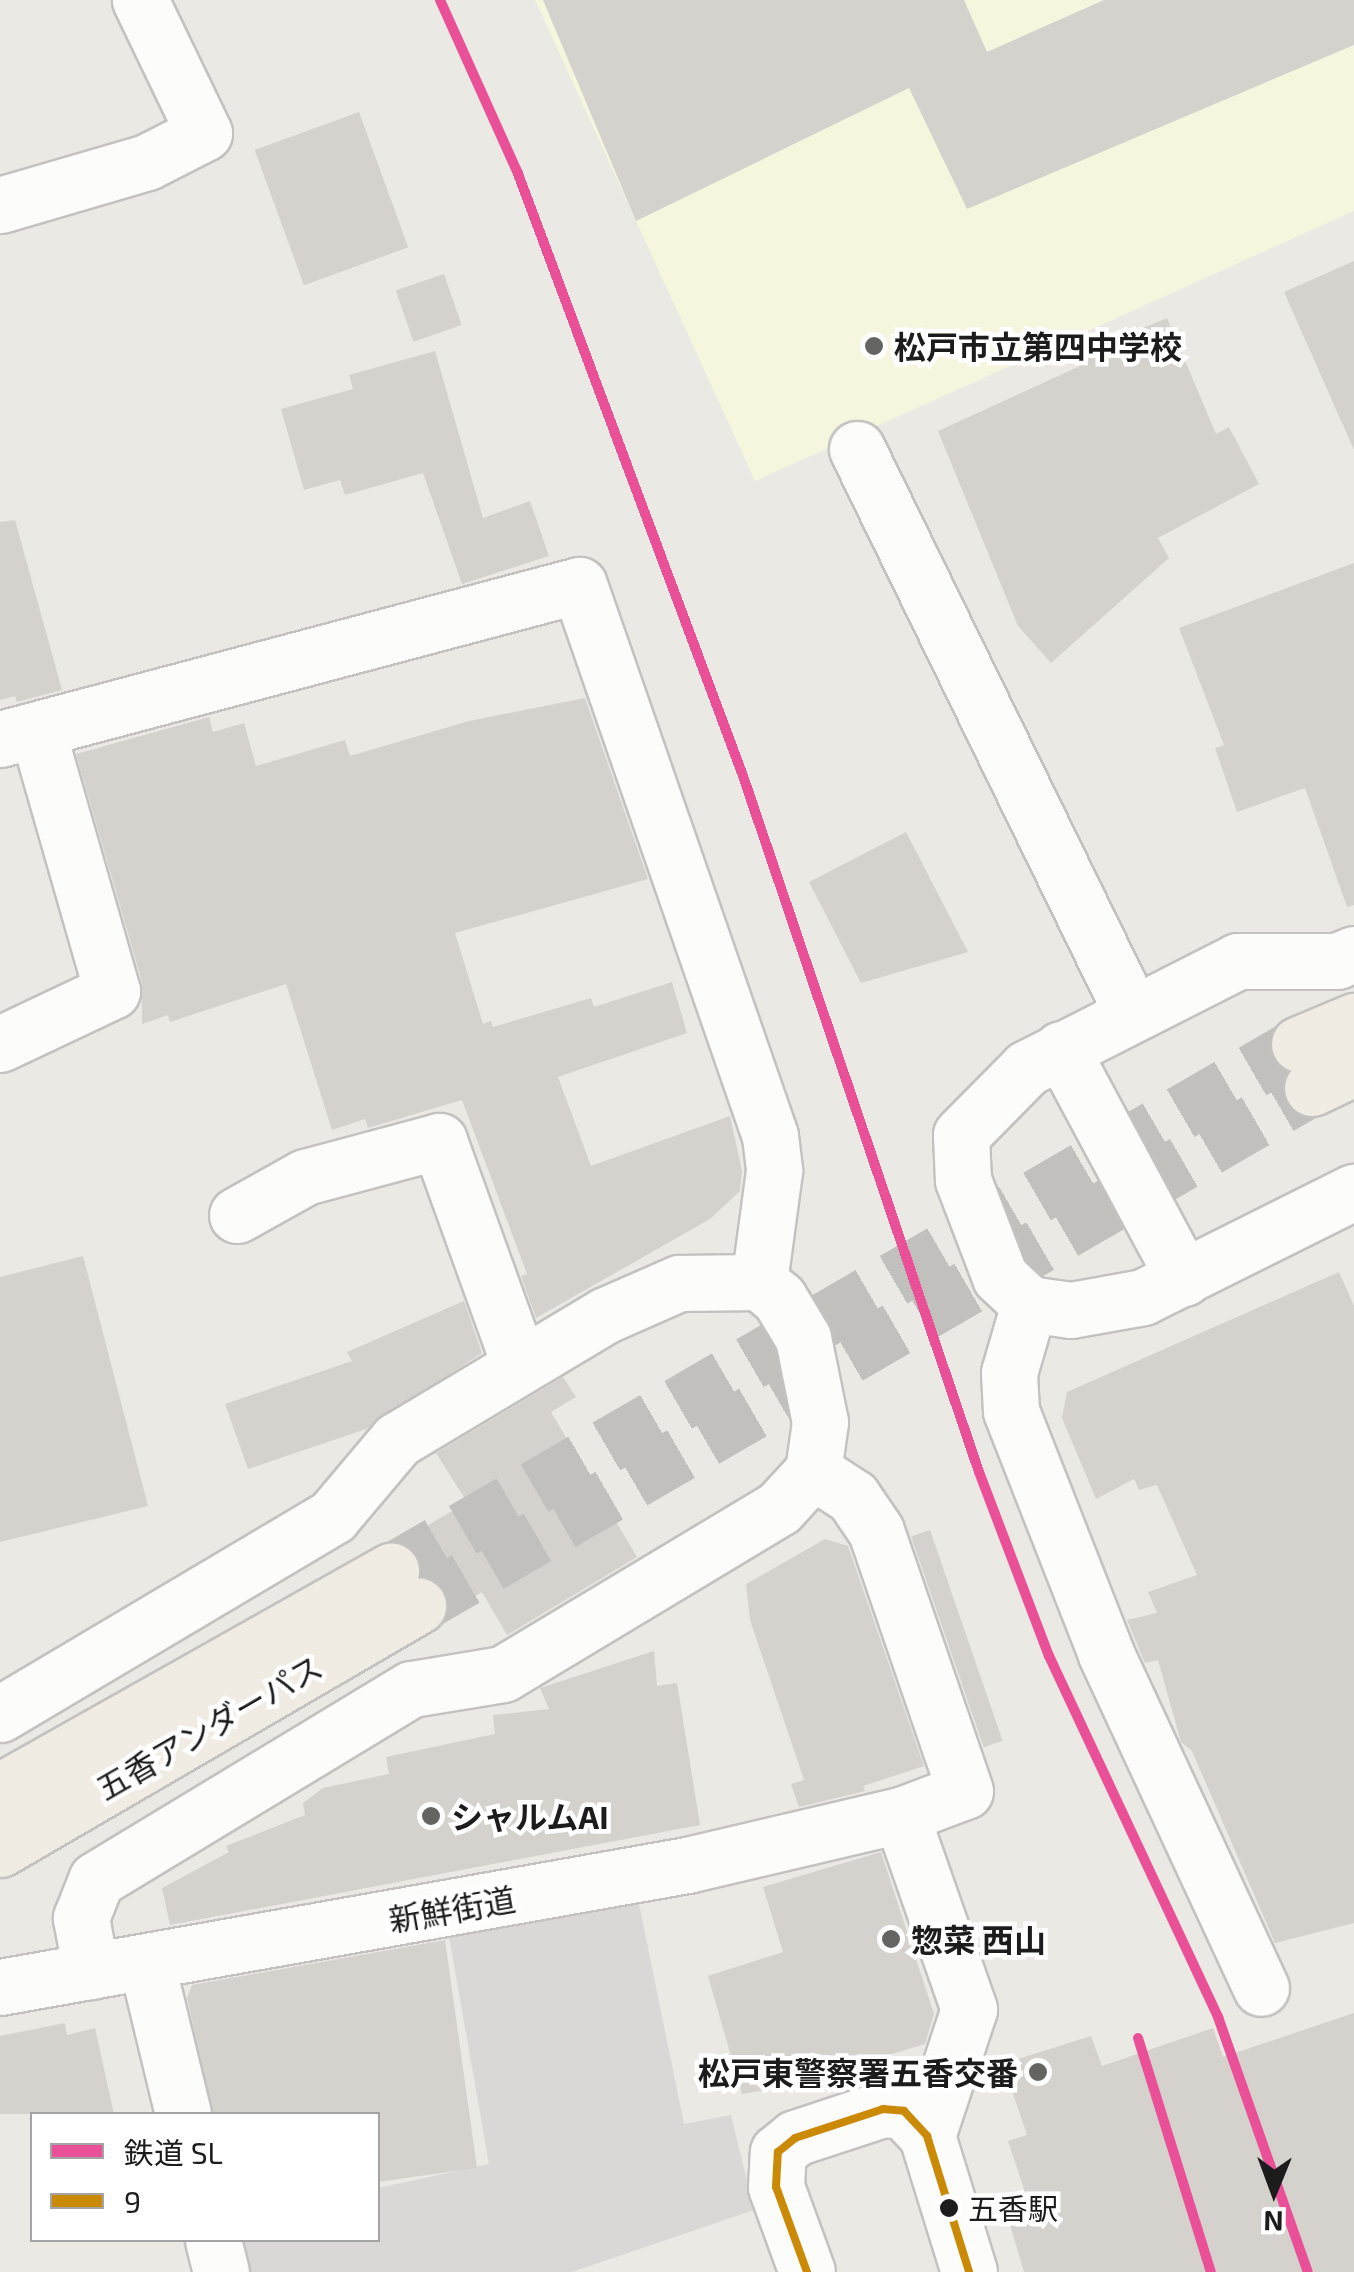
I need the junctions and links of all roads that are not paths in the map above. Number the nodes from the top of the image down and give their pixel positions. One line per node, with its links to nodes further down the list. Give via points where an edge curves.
1 (140, 0): 2 (street, via 204,133 146,162)
2 (0, 205)
3 (858, 449): 6 (street)
4 (18, 734): 8 (street, via 112,991); 14 (street, via 579,585 770,1136 774,1171)
5 (1354, 954): 6 (street, via 1337,961 1238,961)
6 (1131, 1011): 9 (street)
7 (1354, 1021): 10 (main road)
8 (0, 1044)
9 (1061, 1049): 13 (street); 15 (street, via 1027,1068 961,1135 963,1180 1000,1278)
10 (1322, 1067)
11 (1354, 1192): 13 (street)
12 (238, 1215): 16 (street, via 304,1176 439,1141)
13 (1184, 1278): 15 (street, via 1143,1297 1071,1310)
14 (759, 1282): 16 (street, via 679,1283); 17 (street, via 778,1298 803,1338 820,1422)
15 (1029, 1304): 25 (street, via 1009,1373 1012,1411 1106,1654)
16 (519, 1363): 18 (street, via 397,1440 333,1516)
17 (813, 1471): 20 (street, 新鮮街道, via 853,1496 876,1531 965,1791); 23 (street, via 768,1516 503,1674 410,1689 96,1880 82,1918)
18 (0, 1714)
19 (0, 1791): 21 (main road, 五香アンダーパス, via 404,1588)
20 (901, 1815): 22 (street, 新鮮街道, via 688,1866); 27 (street, via 969,2010)
21 (0, 1849)
22 (147, 1965): 23 (street, 新鮮街道); 26 (street)
23 (91, 1971): 24 (street, 新鮮街道)
24 (0, 1987)
25 (1261, 1988)
26 (183, 2112)
27 (927, 2136): 30 (street, via 904,2111 884,2109 795,2138 778,2152 776,2188); 31 (street)
28 (214, 2242): 29 (street)
29 (221, 2272)
30 (807, 2272)
31 (968, 2272)

